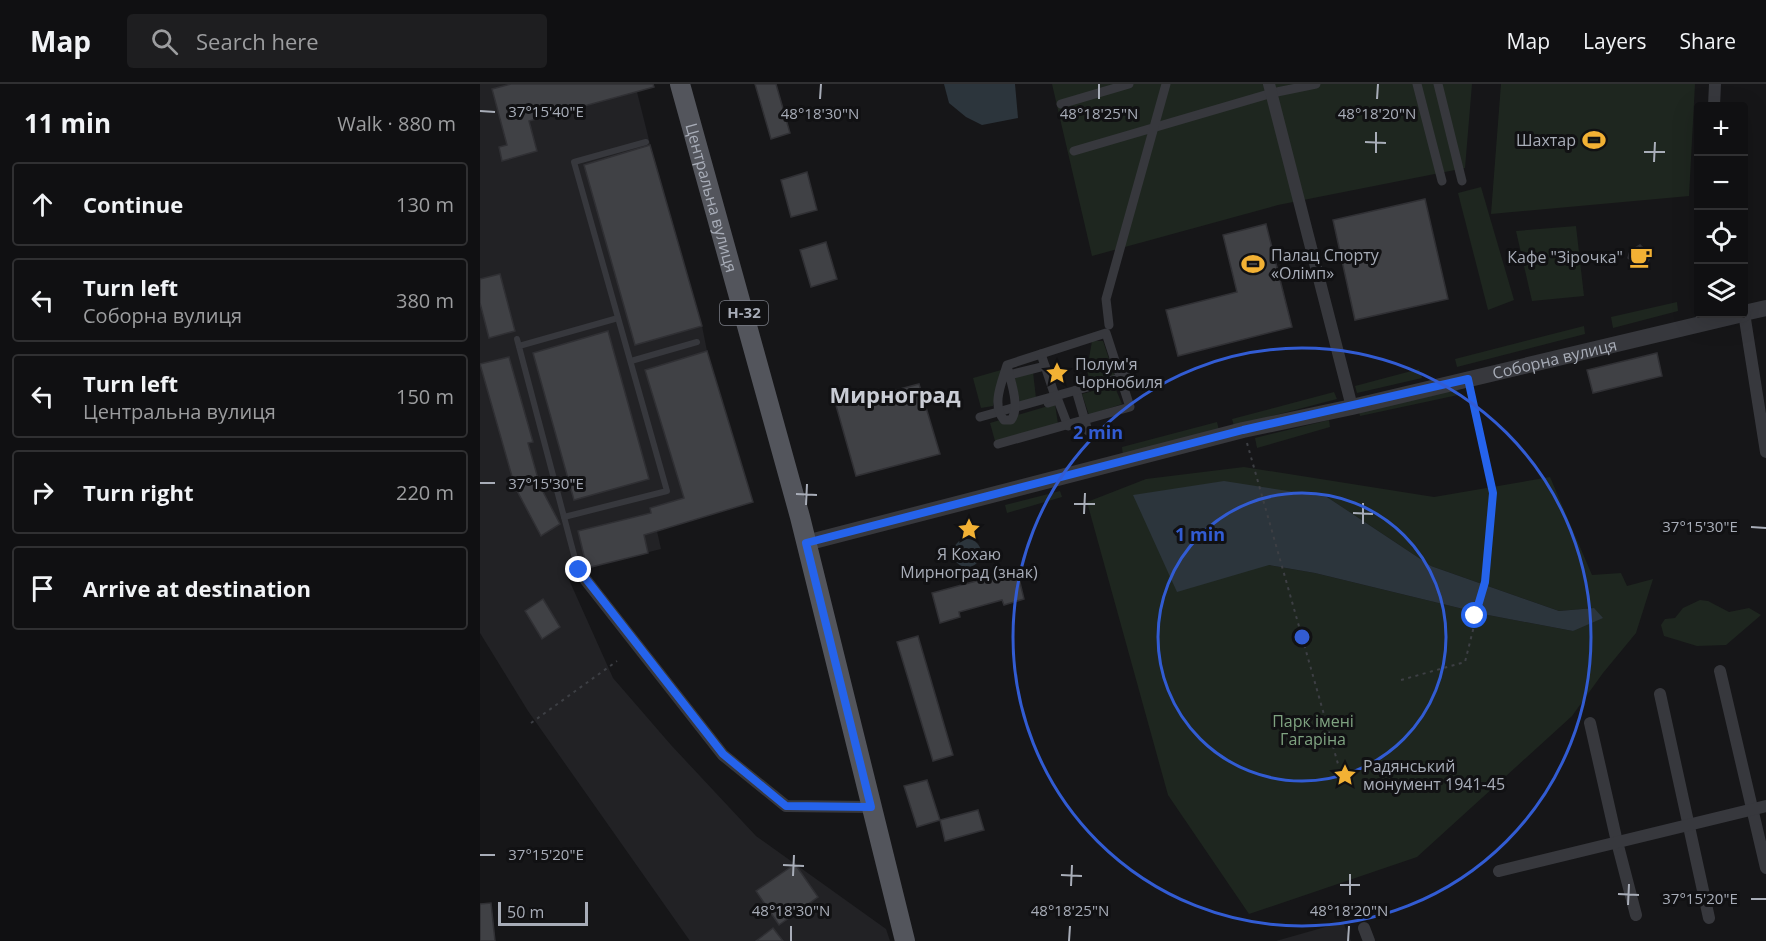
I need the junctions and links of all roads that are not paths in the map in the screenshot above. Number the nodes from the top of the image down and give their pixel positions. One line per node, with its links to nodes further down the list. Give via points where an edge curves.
1 (680, 84): 42 (main road, Центральна вулиця / Н-32)
2 (1129, 84): 10 (street)
3 (1166, 84): 13 (street)
4 (1316, 84): 8 (street)
5 (1417, 84): 12 (street)
6 (1438, 84): 11 (street)
7 (1715, 84): 9 (street)
8 (1271, 88): 13 (street); 35 (street)
9 (1714, 102)
10 (1061, 104)
11 (1446, 116): 12 (street); 17 (street)
12 (1426, 121): 16 (street)
13 (1154, 128): 15 (street); 23 (street, via 1106,299)
14 (646, 142): 20 (lane, via 574,162)
15 (1074, 151)
16 (1442, 181)
17 (1462, 181)
18 (1766, 308): 19 (street, Соборна вулиця)
19 (1748, 312)
20 (618, 318): 26 (lane); 41 (lane, via 518,343)
21 (1708, 318): 35 (street, Соборна вулиця)
22 (1745, 318): 40 (street)
23 (1109, 325)
24 (697, 342): 26 (lane)
25 (1041, 354): 27 (street); 28 (street); 39 (street, via 1106,333 1130,407)
26 (631, 361): 41 (lane, via 667,491)
27 (1007, 365): 29 (street); 34 (street, via 997,398 1000,416 1011,420)
28 (1045, 366): 29 (street); 32 (street)
29 (1009, 375): 34 (street)
30 (1127, 376): 31 (street)
31 (1076, 390): 32 (street); 38 (street)
32 (1055, 396): 33 (street)
33 (1033, 402): 34 (street); 37 (street, via 1038,406 1058,399)
34 (1016, 407): 36 (street)
35 (1352, 407): 42 (street, Соборна вулиця, via 1243,430)
36 (980, 417)
37 (1068, 426)
38 (1088, 431)
39 (998, 444)
40 (1766, 452)
41 (564, 517): 43 (lane)
42 (806, 543): 48 (main road, Центральна вулиця / Н-32)
43 (579, 570): 48 (street, via 723,754 786,806)
44 (1720, 671): 49 (street)
45 (1660, 694): 50 (street)
46 (1590, 723): 51 (street)
47 (1766, 806): 49 (street)
48 (871, 807): 57 (main road, Центральна вулиця / Н-32)
49 (1752, 809): 50 (street); 52 (street)
50 (1688, 825): 51 (street); 55 (street)
51 (1617, 842): 53 (street); 54 (street)
52 (1766, 868)
53 (1499, 871)
54 (1636, 915)
55 (1709, 918)
56 (1364, 928): 58 (street)
57 (905, 941)
58 (1369, 941)

